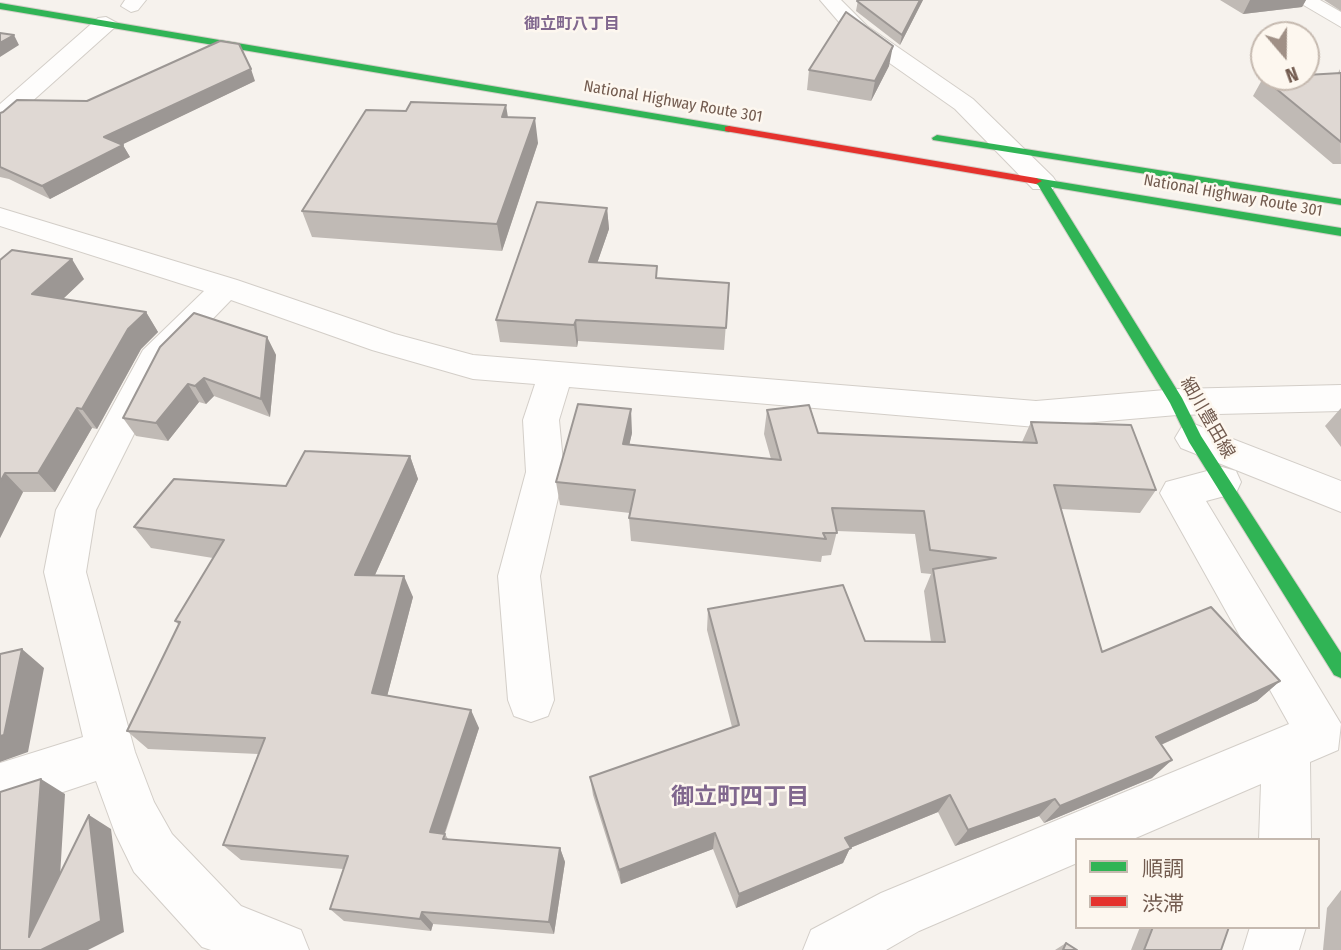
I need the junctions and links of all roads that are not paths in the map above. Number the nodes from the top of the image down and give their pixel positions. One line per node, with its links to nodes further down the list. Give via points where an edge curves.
1 (830, 0): 9 (street, via 859,31 964,104)
2 (1305, 0): 6 (street)
3 (137, 4): 5 (main road, National Highway Route 301)
4 (0, 6): 5 (main road, National Highway Route 301)
5 (108, 12): 7 (street); 10 (main road, National Highway Route 301)
6 (1341, 21)
7 (0, 117)
8 (917, 135): 9 (main road, National Highway Route 301)
9 (1014, 150): 10 (street); 11 (main road, National Highway Route 301)
10 (1043, 183): 13 (main road, National Highway Route 301); 17 (main road, 細川豊田線)
11 (1341, 202)
12 (0, 217): 14 (street)
13 (1341, 232)
14 (226, 287): 15 (street, via 384,342 473,367); 24 (street, via 155,358 76,510 65,572)
15 (555, 376): 17 (street, via 1036,414); 22 (street, via 541,420 545,472 519,576)
16 (1341, 398): 17 (street)
17 (1177, 402): 18 (main road, 細川豊田線)
18 (1194, 438): 19 (main road, 細川豊田線); 20 (street)
19 (1222, 482): 21 (main road, 細川豊田線); 23 (street, via 1180,493 1321,734)
20 (1341, 497)
21 (1341, 668)
22 (531, 700)
23 (1286, 749): 26 (street); 28 (street)
24 (111, 752): 25 (street); 30 (street, via 133,815 153,853 222,926)
25 (0, 788)
26 (1075, 838)
27 (1075, 838): 31 (street, via 900,912)
28 (1285, 838)
29 (1277, 929): 32 (street)
30 (281, 950)
31 (831, 950)
32 (1271, 950)

